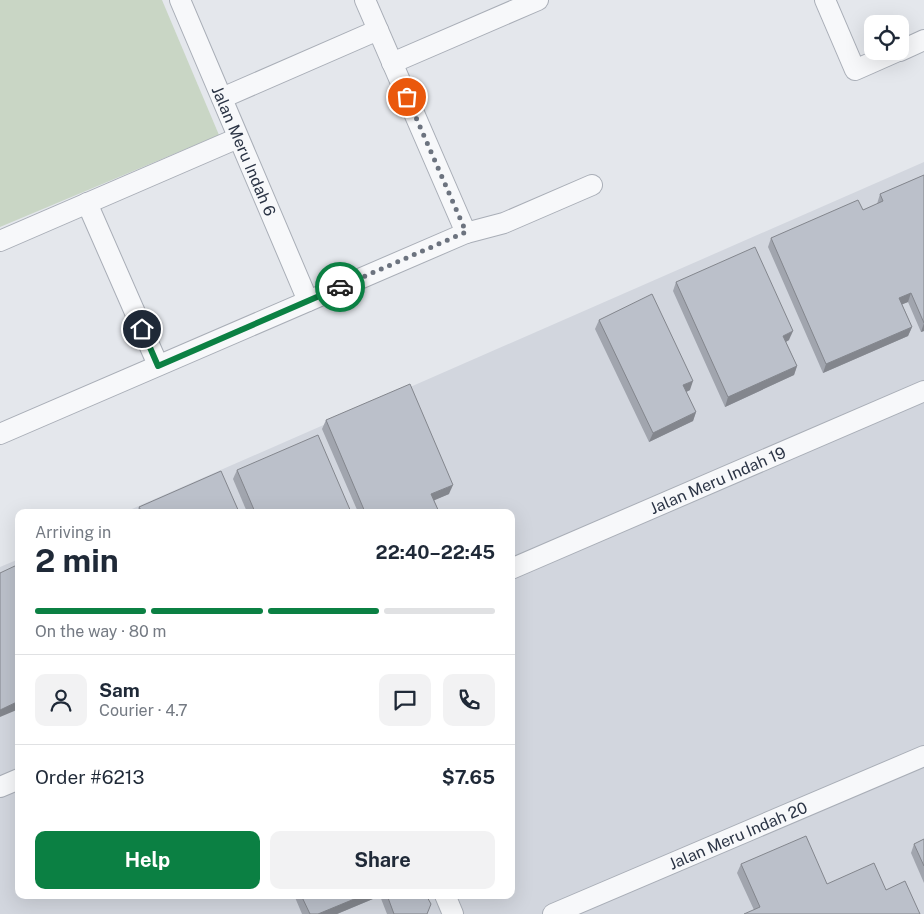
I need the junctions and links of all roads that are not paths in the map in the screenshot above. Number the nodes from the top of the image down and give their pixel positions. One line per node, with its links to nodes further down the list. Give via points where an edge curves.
1 (180, 0): 10 (street, Jalan Meru Indah 6)
2 (365, 0): 5 (street)
3 (538, 0): 9 (street)
4 (826, 0): 8 (street, via 855,70)
5 (378, 30): 9 (street); 10 (street)
6 (924, 40): 7 (street)
7 (909, 47)
8 (878, 60)
9 (392, 63): 14 (street)
10 (222, 98): 11 (street, Jalan Meru Indah 6)
11 (238, 138): 13 (street); 16 (street, Jalan Meru Indah 6)
12 (592, 185): 14 (street, via 504,223)
13 (87, 203): 15 (street); 17 (street)
14 (466, 232): 16 (street)
15 (0, 241)
16 (308, 301): 17 (street)
17 (158, 366): 19 (street)
18 (924, 391): 20 (street, Jalan Meru Indah 19)
19 (0, 433)
20 (515, 567)
21 (924, 756): 26 (street, Jalan Meru Indah 20)
22 (15, 781): 23 (street)
23 (0, 787)
24 (447, 899): 25 (street)
25 (453, 914)
26 (553, 914)

